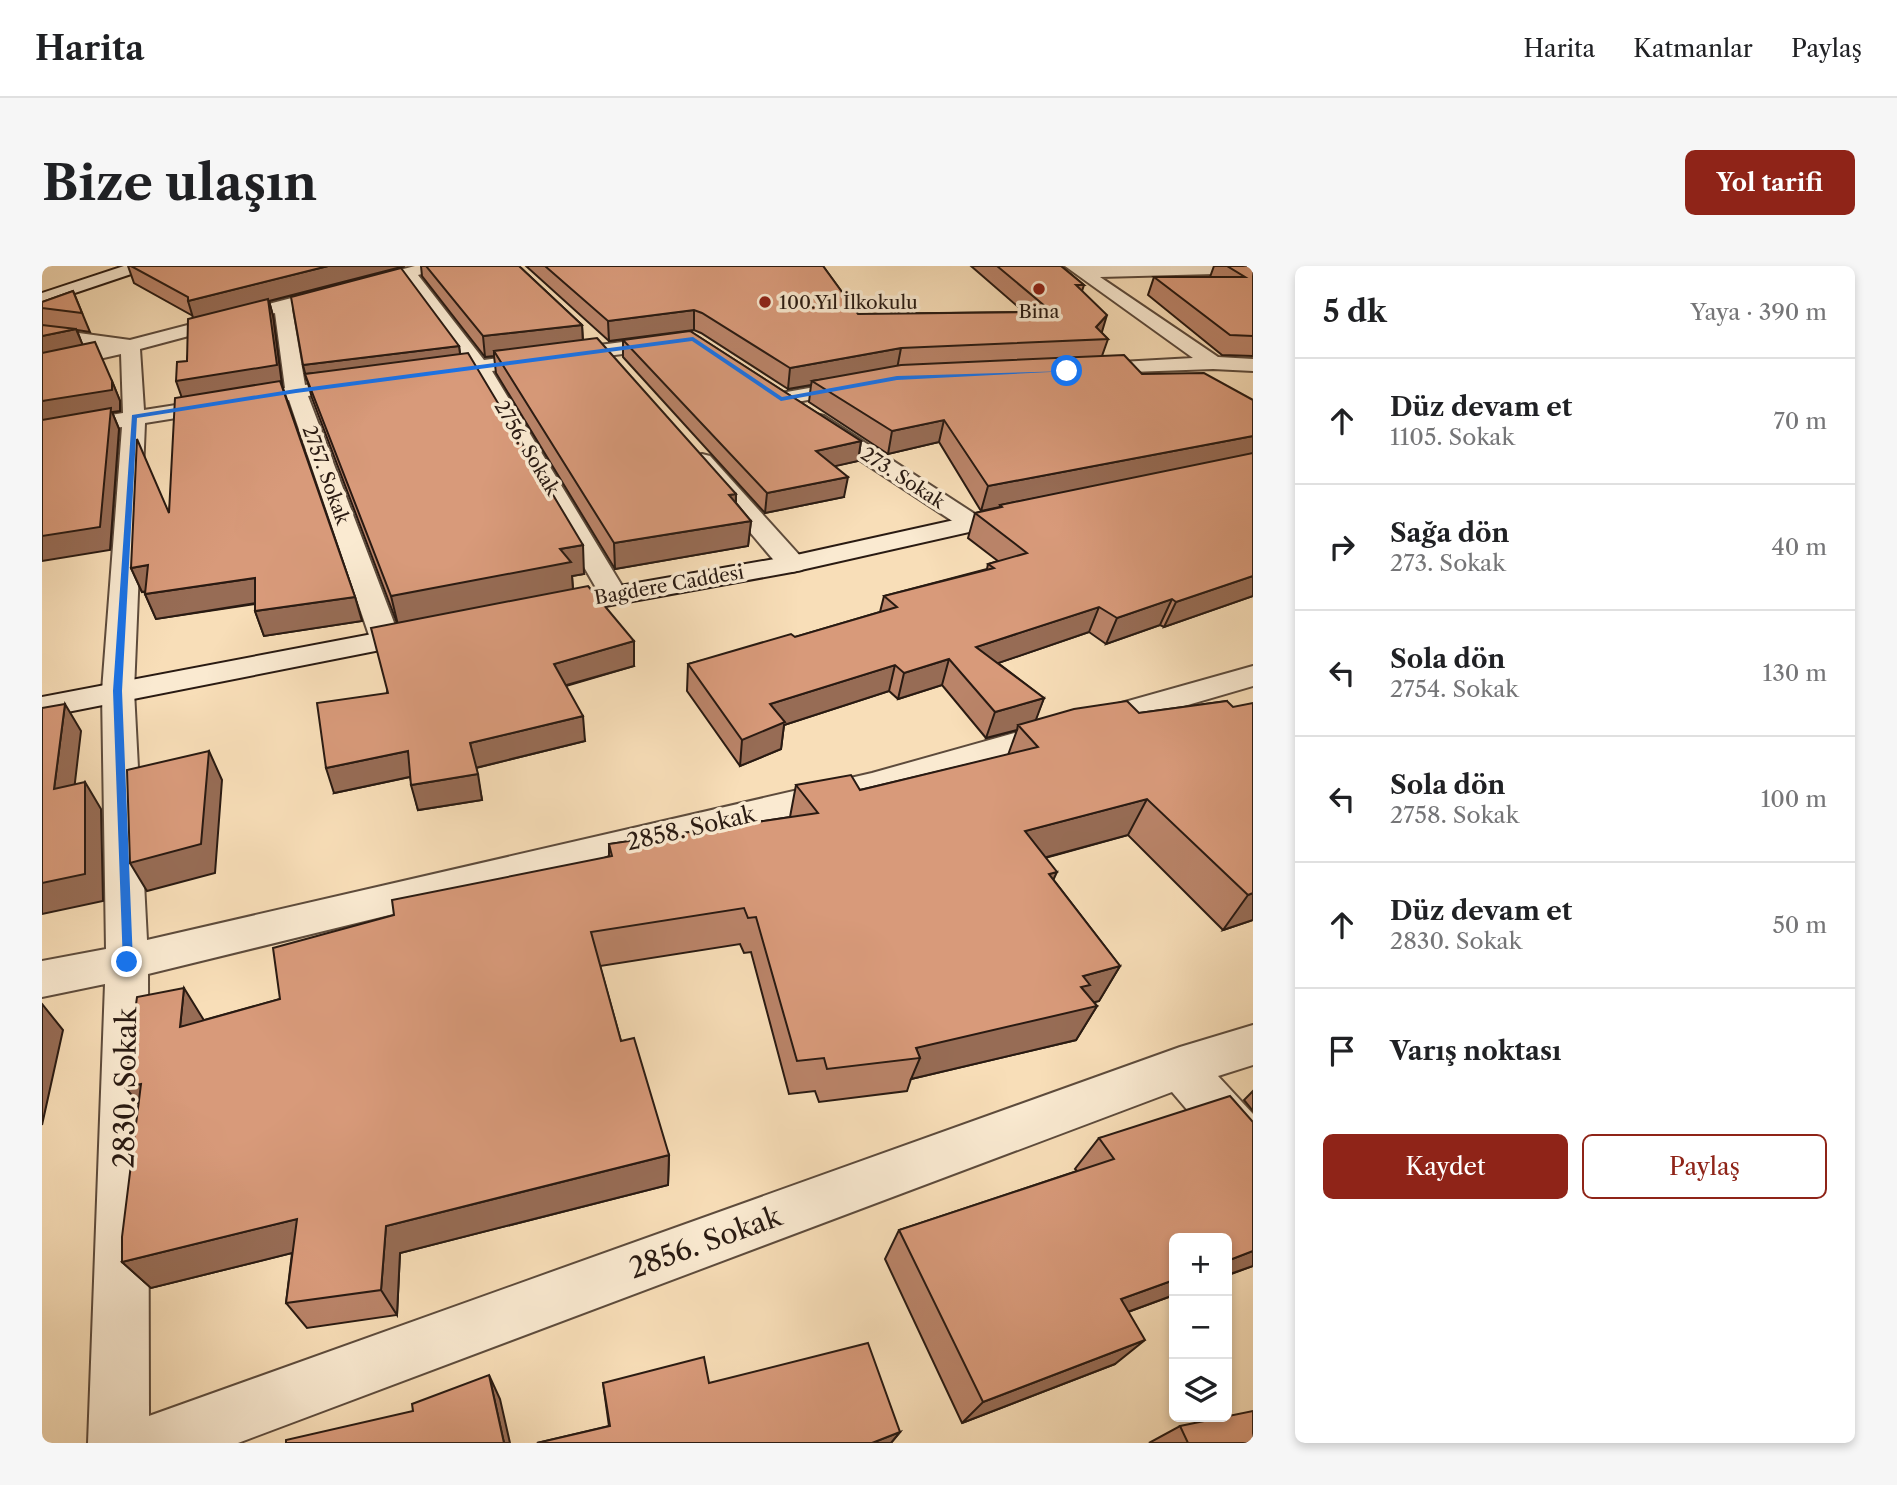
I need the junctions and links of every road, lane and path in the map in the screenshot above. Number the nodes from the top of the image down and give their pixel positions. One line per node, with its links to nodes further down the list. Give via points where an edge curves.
1 (89, 266): 7 (street)
2 (140, 266): 8 (street)
3 (434, 266): 6 (street)
4 (1253, 268): 5 (street)
5 (1078, 269): 12 (street)
6 (408, 273): 9 (street); 20 (street, 2756. Sokak)
7 (42, 284)
8 (42, 299)
9 (282, 304): 15 (street); 27 (street, 2757. Sokak)
10 (584, 332): 16 (street)
11 (42, 334): 15 (street)
12 (1178, 338): 14 (street); 17 (street)
13 (693, 339): 16 (street)
14 (1216, 339)
15 (130, 346): 19 (street); 29 (street, 2830. Sokak)
16 (604, 351): 20 (street); 21 (street)
17 (1213, 363): 18 (street); 22 (street)
18 (1253, 365)
19 (42, 366)
20 (479, 367): 23 (street); 35 (street, 2756. Sokak)
21 (622, 371)
22 (1067, 371)
23 (414, 375)
24 (884, 380): 28 (street)
25 (374, 381): 27 (street)
26 (759, 384): 28 (street, 273. Sokak)
27 (296, 391): 29 (street); 38 (street, 2757. Sokak)
28 (781, 399): 33 (street, 273. Sokak)
29 (134, 416): 30 (street); 40 (street, 2830. Sokak)
30 (42, 433)
31 (685, 442): 34 (street)
32 (1052, 507): 33 (street, Bagdere Caddesi)
33 (972, 523): 34 (street, Bagdere Caddesi)
34 (792, 565): 35 (street, Bagdere Caddesi)
35 (613, 594): 36 (street, Bagdere Caddesi)
36 (520, 613)
37 (453, 627): 38 (street)
38 (386, 641): 40 (street)
39 (1253, 676): 42 (street, 2858. Sokak, via 872,785)
40 (118, 691): 41 (street); 42 (street, 2830. Sokak)
41 (42, 707)
42 (127, 962): 43 (street, 2858. Sokak); 47 (street, 2830. Sokak)
43 (42, 979)
44 (1253, 1045): 45 (street, 2856. Sokak)
45 (1180, 1068): 46 (street); 48 (street, 2856. Sokak)
46 (1253, 1149)
47 (119, 1443)
48 (157, 1443)

